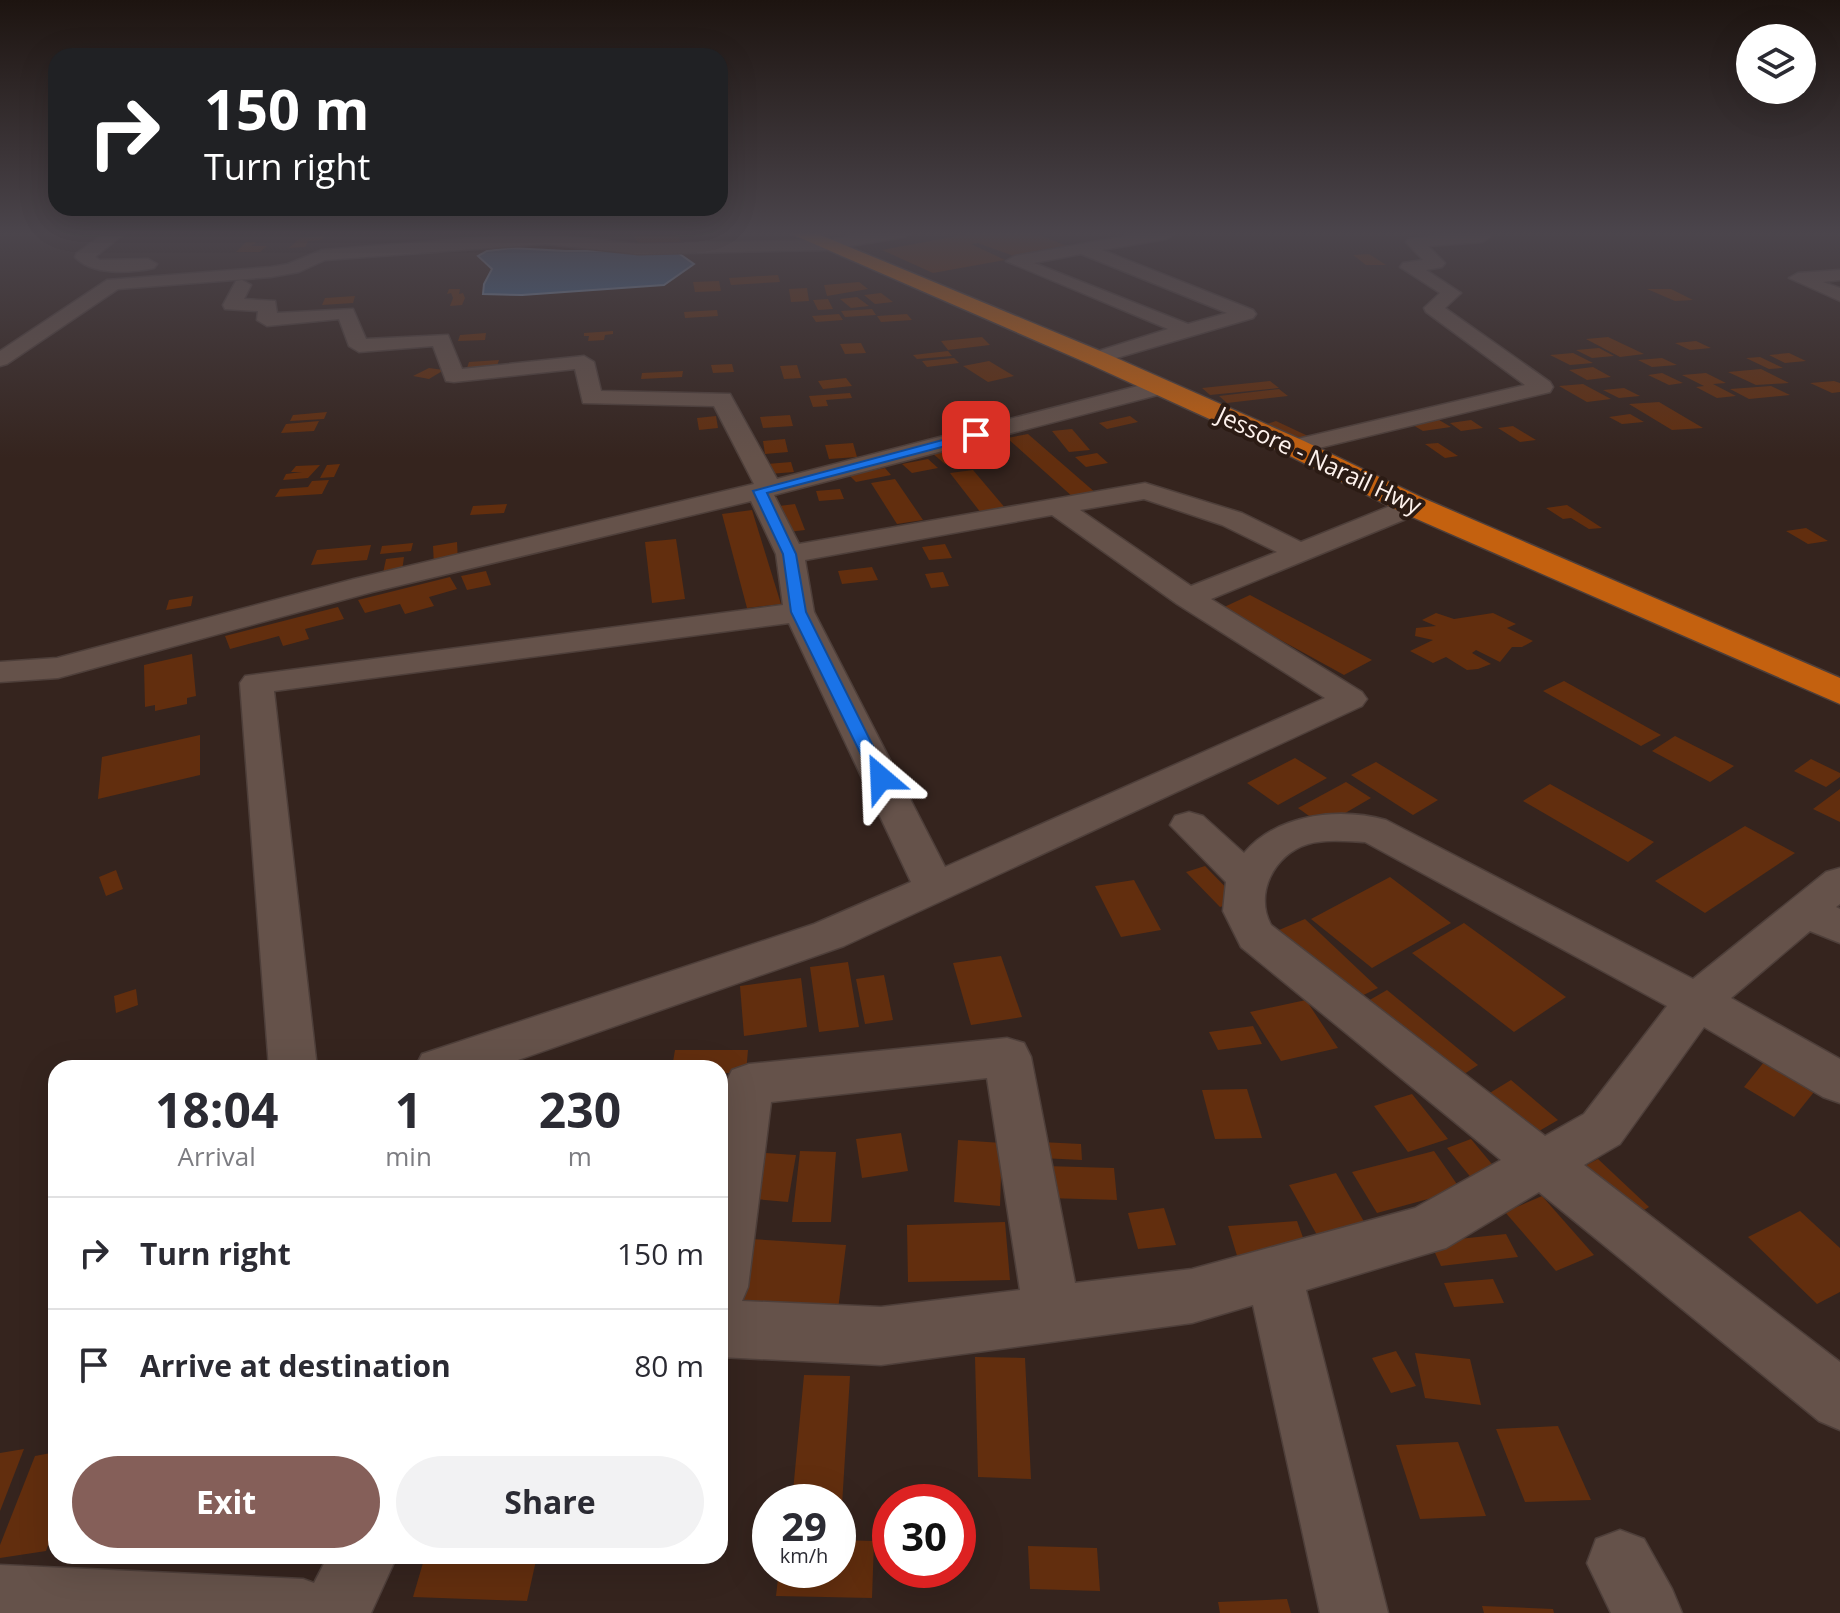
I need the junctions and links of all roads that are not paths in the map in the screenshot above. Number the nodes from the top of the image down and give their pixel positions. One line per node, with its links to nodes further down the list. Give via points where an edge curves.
1 (78, 307): 11 (street)
2 (94, 307): 8 (street)
3 (268, 307): 14 (street, via 267,320 346,313 359,346 441,339 454,376 584,362 591,398 722,399)
4 (975, 307): 10 (highway, Jessore - Narail Hwy)
5 (1130, 307): 9 (street)
6 (1229, 307): 9 (street, via 1246,314)
7 (1434, 307): 13 (street, via 1542,387)
8 (80, 309)
9 (1187, 330): 10 (street)
10 (1096, 358): 12 (highway, Jessore - Narail Hwy)
11 (0, 360)
12 (1161, 387): 13 (highway, Jessore - Narail Hwy); 14 (street)
13 (1294, 447): 15 (highway, Jessore - Narail Hwy)
14 (764, 488): 18 (street); 21 (street, via 364,585 58,668)
15 (1414, 506): 17 (street); 22 (highway, Jessore - Narail Hwy)
16 (1058, 507): 17 (street, via 1145,491 1232,519); 18 (street); 19 (street)
17 (1300, 552): 19 (street)
18 (790, 554): 20 (street)
19 (1188, 598): 25 (street, via 1350,699)
20 (799, 612): 25 (street); 29 (street, via 257,683)
21 (0, 672)
22 (1840, 692)
23 (1189, 825): 24 (street)
24 (1248, 879): 27 (street, via 1263,856 1292,835 1372,829); 31 (street, via 1243,908 1256,936)
25 (935, 888): 28 (street, via 829,935)
26 (1829, 907): 27 (street)
27 (1697, 1001): 30 (street); 31 (street, via 1602,1129)
28 (493, 1059)
29 (292, 1060)
30 (1840, 1083)
31 (1541, 1164): 33 (street, via 1427,1230); 36 (street)
32 (728, 1231): 34 (street, via 749,1084 1007,1057)
33 (1274, 1273): 34 (street, via 1192,1296); 41 (street)
34 (1052, 1314): 35 (street, via 881,1336)
35 (728, 1329)
36 (1840, 1400)
37 (360, 1564): 40 (street)
38 (0, 1599): 39 (street)
39 (303, 1613)
40 (335, 1613)
41 (1354, 1613)

